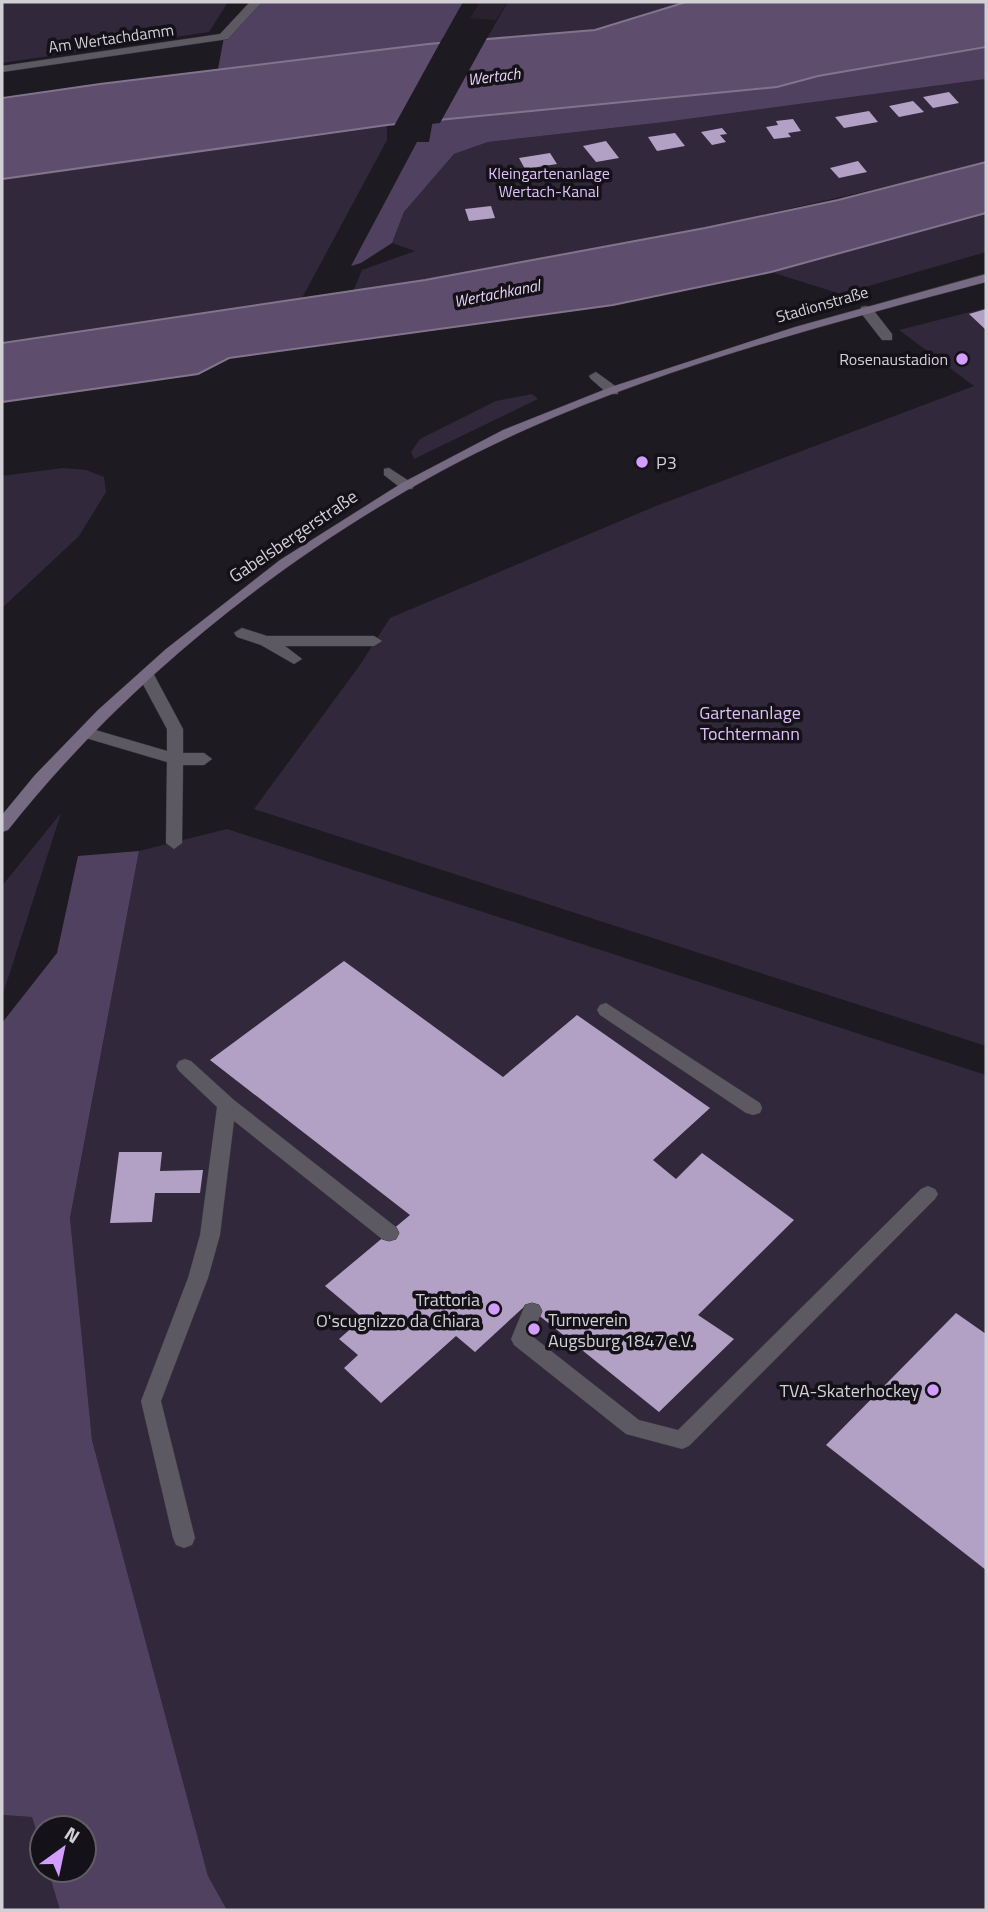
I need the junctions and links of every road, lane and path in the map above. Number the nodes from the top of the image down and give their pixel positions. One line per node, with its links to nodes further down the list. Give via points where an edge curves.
1 (256, 2): 2 (street, Am Wertachdamm, via 224,37)
2 (2, 69)
3 (986, 278): 4 (street, Stadionstraße)
4 (866, 310): 5 (street); 6 (street, Stadionstraße)
5 (887, 337)
6 (669, 370): 8 (street, Gabelsbergerstraße)
7 (596, 376): 8 (street)
8 (613, 391): 10 (street, Gabelsbergerstraße, via 495,439)
9 (389, 472): 10 (street)
10 (407, 486): 15 (street, Gabelsbergerstraße, via 322,536 239,596)
11 (242, 633): 12 (street)
12 (266, 641): 13 (street); 14 (street)
13 (374, 641)
14 (294, 659)
15 (146, 675): 16 (street, Gabelsbergerstraße); 17 (street, via 175,729)
16 (85, 732): 17 (street); 19 (street, Gabelsbergerstraße)
17 (175, 759): 18 (street); 20 (street)
18 (204, 759)
19 (2, 826)
20 (174, 843)
21 (606, 1010): 24 (street)
22 (185, 1066): 23 (street)
23 (227, 1105): 26 (street); 28 (street, via 210,1235 151,1401)
24 (753, 1108)
25 (928, 1194): 27 (street, via 682,1440 633,1428 522,1339)
26 (389, 1233)
27 (533, 1311)
28 (184, 1538)

